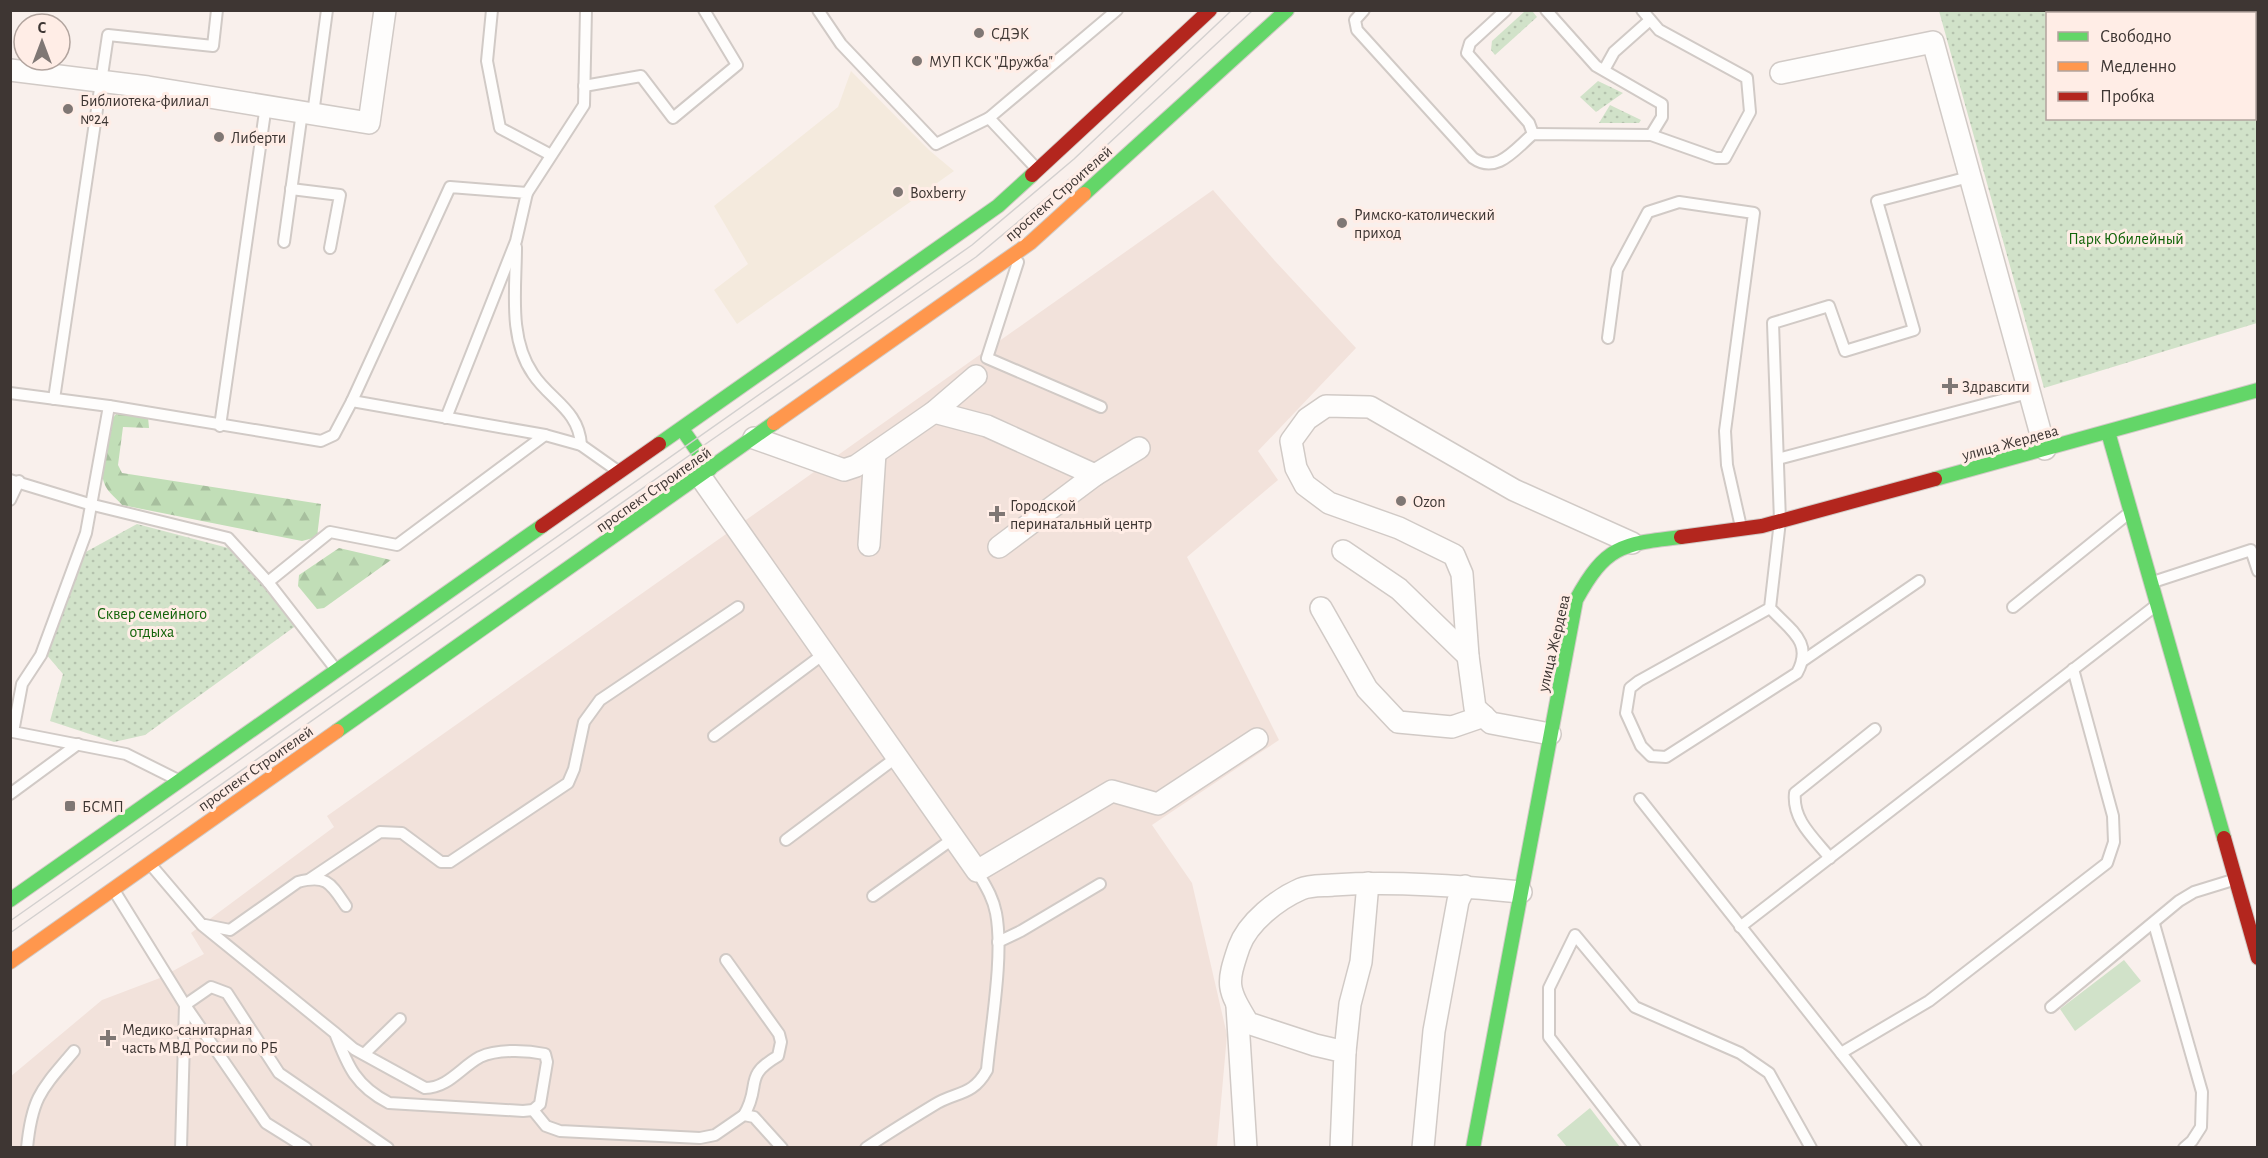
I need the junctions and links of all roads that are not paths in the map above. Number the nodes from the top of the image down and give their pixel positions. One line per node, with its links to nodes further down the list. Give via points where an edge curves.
1 (217, 10): 19 (lane, via 213,46 108,35)
2 (327, 10): 22 (lane)
3 (385, 10): 22 (street, via 369,123)
4 (492, 10): 26 (lane, via 487,61 500,128)
5 (586, 10): 20 (lane)
6 (704, 10): 20 (lane, via 737,64 673,118 640,76)
7 (818, 10): 23 (lane, via 841,44 936,144)
8 (1117, 10): 23 (lane)
9 (1210, 10): 27 (main road, проспект Строителей)
10 (1287, 10): 34 (main road, проспект Строителей)
11 (1364, 10): 24 (lane, via 1355,20 1357,30 1473,158 1494,165)
12 (1506, 10): 24 (lane, via 1470,43 1467,52 1529,123)
13 (1546, 10): 17 (lane)
14 (1642, 10): 15 (lane)
15 (1650, 20): 17 (lane, via 1614,52); 25 (lane, via 1659,30 1747,78 1750,112 1725,158)
16 (10, 70): 19 (street)
17 (1604, 70): 25 (lane, via 1662,104 1662,117)
18 (1780, 73): 28 (street, via 1933,42)
19 (102, 81): 21 (street); 40 (lane)
20 (584, 86): 26 (lane, via 584,105)
21 (266, 105): 22 (street); 46 (lane)
22 (308, 113): 29 (lane)
23 (989, 118): 27 (lane)
24 (1533, 134): 25 (lane)
25 (1652, 135)
26 (551, 155): 30 (lane)
27 (1037, 170): 47 (main road, проспект Строителей, via 998,206)
28 (1969, 177): 39 (street); 55 (lane, via 1877,201 1914,330 1845,351 1829,306 1773,323)
29 (291, 189): 32 (lane); 33 (lane, via 340,195)
30 (527, 193): 31 (lane); 41 (lane, via 450,187)
31 (516, 241): 45 (lane); 51 (lane, via 515,318 519,344 532,374 580,427)
32 (284, 242)
33 (330, 248)
34 (1023, 248): 43 (lane, via 987,358); 50 (main road, проспект Строителей)
35 (1608, 338): 64 (lane, via 1617,270 1648,212 1679,202 1754,213 1725,431 1727,465)
36 (976, 376): 44 (street)
37 (2258, 390): 48 (main road, улица Жердева)
38 (10, 393): 40 (lane)
39 (2028, 393): 53 (street); 55 (lane)
40 (54, 399): 42 (lane)
41 (352, 401): 45 (lane); 46 (lane, via 334,435 321,441)
42 (109, 406): 46 (lane); 61 (lane)
43 (1101, 407)
44 (934, 412): 54 (street); 58 (street, via 987,426)
45 (446, 418): 49 (lane)
46 (220, 426)
47 (682, 429): 56 (main road, проспект Строителей); 57 (main road)
48 (2108, 432): 53 (main road, улица Жердева); 62 (main road)
49 (545, 435): 51 (lane); 72 (lane, via 397,545 330,532)
50 (754, 438): 54 (street, via 844,470); 57 (main road, проспект Строителей)
51 (581, 445): 56 (lane)
52 (1138, 448): 58 (street)
53 (2045, 449): 63 (main road, улица Жердева)
54 (875, 453): 66 (street)
55 (1778, 459): 63 (lane)
56 (620, 473): 83 (main road, проспект Строителей)
57 (705, 473): 79 (street); 98 (main road, проспект Строителей)
58 (1095, 475): 67 (street)
59 (15, 480): 60 (lane); 61 (lane)
60 (10, 500)
61 (89, 504): 72 (lane, via 228,538); 86 (lane, via 86,533 41,655 22,684)
62 (2130, 512): 73 (main road); 76 (lane)
63 (1780, 521): 64 (main road, улица Жердева); 78 (lane)
64 (1742, 530): 65 (main road, улица Жердева)
65 (1632, 543): 80 (street, via 1514,490 1370,406 1326,406 1307,419 1291,441 1296,468 1305,485 1329,503 1400,528 1454,555 1462,574); 87 (main road, улица Жердева, via 1606,556 1590,574 1576,600)
66 (869, 545)
67 (999, 547)
68 (2254, 549): 70 (lane); 73 (lane)
69 (1343, 551): 80 (street, via 1400,589)
70 (2258, 571)
71 (1919, 581): 81 (lane)
72 (268, 582): 83 (lane)
73 (2151, 583): 74 (main road)
74 (2157, 604): 82 (lane); 101 (main road)
75 (738, 607): 100 (lane, via 600,700 584,722 568,783 450,862 441,862 402,833 380,832)
76 (2013, 607)
77 (1320, 608): 84 (street, via 1366,689 1398,722 1452,726)
78 (1770, 608): 81 (lane, via 1803,645); 81 (lane, via 1629,688 1626,713 1641,746 1652,756 1666,757 1797,673)
79 (825, 654): 88 (lane); 91 (street)
80 (1468, 656): 84 (street, via 1475,708)
81 (1804, 660)
82 (2073, 669): 97 (lane); 124 (lane, via 2113,816 2114,843 2107,863 1929,1001)
83 (338, 672): 92 (main road, проспект Строителей)
84 (1484, 716): 87 (street, via 1491,723)
85 (1875, 729): 97 (lane, via 1795,793 1799,820)
86 (12, 731): 90 (lane)
87 (1550, 734): 106 (main road, улица Жердева)
88 (714, 736)
89 (1257, 739): 99 (street, via 1158,804 1112,790)
90 (78, 744): 92 (lane, via 126,754); 93 (lane)
91 (897, 757): 95 (street); 96 (lane)
92 (182, 782): 108 (main road, проспект Строителей)
93 (10, 794)
94 (1640, 799): 112 (lane)
95 (954, 838): 99 (street); 107 (lane)
96 (786, 840)
97 (1830, 858): 112 (lane)
98 (150, 864): 105 (main road, проспект Строителей); 110 (lane)
99 (977, 871): 113 (lane, via 991,894)
100 (310, 879): 109 (lane, via 323,879 331,884); 110 (lane, via 298,882 230,930)
101 (2235, 879): 111 (lane, via 2194,892); 114 (main road)
102 (1368, 883): 104 (street); 118 (street, via 1303,888 1251,925 1228,980); 123 (street, via 1361,962 1350,1004)
103 (1100, 884): 113 (lane)
104 (1465, 886): 106 (street); 138 (street, via 1458,901 1434,1031)
105 (114, 890): 116 (main road, проспект Строителей); 117 (lane)
106 (1521, 892): 139 (main road, улица Жердева)
107 (873, 896)
108 (10, 900)
109 (346, 906)
110 (202, 924): 121 (lane)
111 (2154, 924): 119 (lane); 143 (lane, via 2202,1092 2200,1127)
112 (1740, 927): 124 (lane)
113 (999, 942): 135 (lane, via 987,1070 980,1084 937,1102)
114 (2258, 958)
115 (726, 960): 129 (lane, via 781,1042 778,1056 761,1066 755,1076 751,1103)
116 (10, 962)
117 (185, 1005): 131 (lane); 132 (lane, via 266,1123); 133 (lane, via 211,987 220,988 279,1073)
118 (1237, 1005): 123 (street, via 1248,1023); 136 (street)
119 (2051, 1007)
120 (400, 1019): 125 (lane)
121 (335, 1033): 125 (lane); 127 (lane, via 348,1068 370,1093 389,1103)
122 (74, 1051): 130 (lane, via 39,1092 30,1118)
123 (1345, 1052): 137 (street)
124 (1841, 1053): 142 (lane)
125 (364, 1054): 126 (lane)
126 (430, 1088): 127 (lane); 128 (lane, via 436,1088 480,1057 533,1051 545,1054 547,1062 540,1104)
127 (429, 1106): 128 (lane)
128 (533, 1110): 129 (lane, via 546,1126 560,1131 700,1138 715,1135)
129 (744, 1115): 134 (lane, via 754,1117)
130 (27, 1148)
131 (181, 1148)
132 (306, 1148)
133 (388, 1148)
134 (782, 1148)
135 (866, 1148)
136 (1246, 1148)
137 (1341, 1148)
138 (1423, 1148)
139 (1473, 1148)
140 (1635, 1148): 141 (lane, via 1549,1037 1549,988 1575,935 1635,1007 1740,1053 1769,1073)
141 (1811, 1148)
142 (1916, 1148)
143 (2184, 1148)

